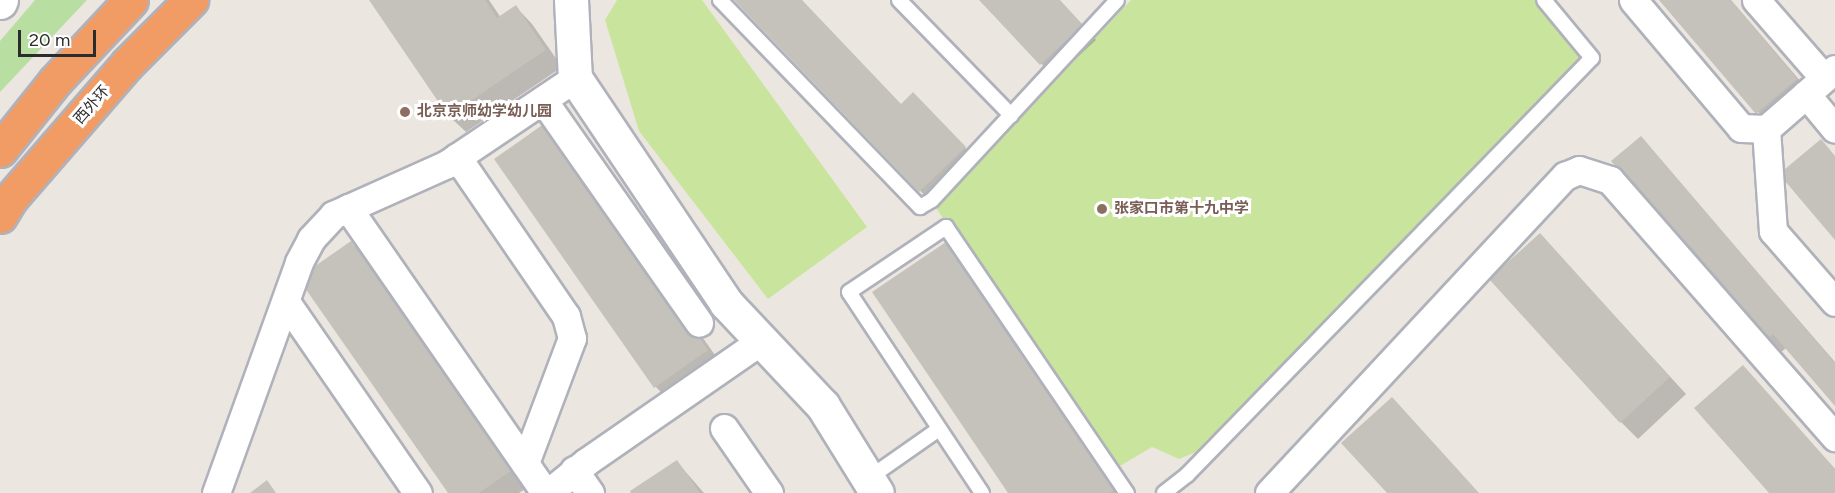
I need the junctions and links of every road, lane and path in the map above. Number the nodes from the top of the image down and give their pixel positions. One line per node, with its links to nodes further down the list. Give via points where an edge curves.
1 (131, 0): 16 (highway, via 55,81)
2 (191, 0): 19 (highway, 西外环, via 127,64 11,198)
3 (571, 0): 10 (street)
4 (720, 0): 13 (lane, via 920,207 932,200)
5 (899, 0): 13 (lane)
6 (1117, 0): 13 (lane)
7 (1544, 0): 37 (lane, via 1592,58 1187,475)
8 (1633, 0): 14 (street, via 1740,128)
9 (1756, 0): 11 (street)
10 (575, 78): 12 (street); 23 (street, via 726,303)
11 (1822, 80): 14 (street); 15 (street)
12 (543, 100): 17 (street); 22 (street)
13 (1011, 115)
14 (1766, 129): 21 (street, via 1773,231)
15 (1835, 129)
16 (0, 150)
17 (457, 157): 18 (street); 27 (street, via 566,316 572,338)
18 (348, 208): 20 (street, via 333,215 311,239); 27 (street)
19 (0, 216)
20 (286, 302): 30 (street); 31 (street)
21 (1835, 302)
22 (699, 323)
23 (761, 341): 28 (street); 29 (street, via 823,406)
24 (724, 428): 34 (street)
25 (939, 429): 29 (lane); 35 (lane); 36 (lane, via 849,292 946,227)
26 (1835, 437): 38 (street, via 1610,180 1579,170 1565,177)
27 (525, 463): 32 (street)
28 (574, 470): 32 (street); 33 (street)
29 (873, 486)
30 (216, 493)
31 (418, 493)
32 (547, 493)
33 (590, 493)
34 (769, 493)
35 (982, 493)
36 (1128, 493)
37 (1164, 493)
38 (1269, 493)

